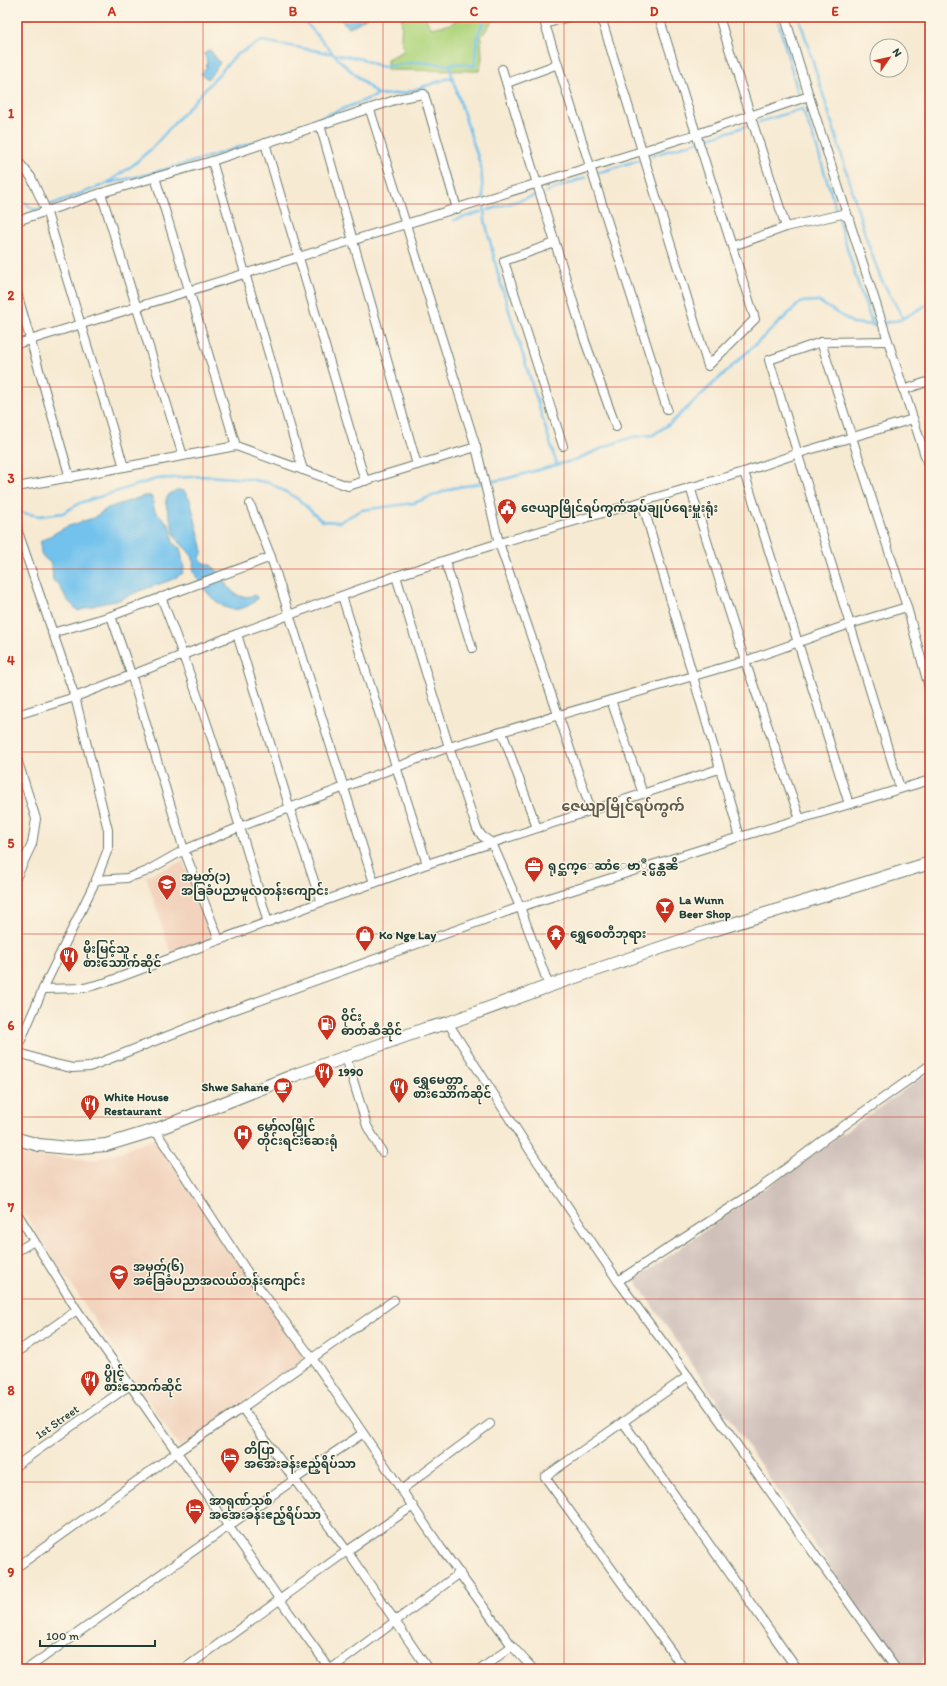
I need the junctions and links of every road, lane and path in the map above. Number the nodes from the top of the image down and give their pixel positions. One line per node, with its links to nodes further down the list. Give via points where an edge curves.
1 (568, 17): 6 (street, via 545,24)
2 (601, 17): 15 (street)
3 (659, 17): 13 (street)
4 (719, 17): 11 (street)
5 (785, 17): 9 (street)
6 (558, 64): 8 (street); 18 (street)
7 (502, 69): 8 (street)
8 (507, 83): 20 (street)
9 (809, 96): 11 (street); 24 (street)
10 (370, 110): 12 (street); 22 (street, via 401,98 424,94); 26 (street)
11 (751, 115): 13 (street); 27 (street)
12 (320, 125): 14 (street); 28 (street)
13 (697, 134): 15 (street); 30 (street)
14 (265, 143): 17 (street); 31 (street)
15 (643, 151): 18 (street); 30 (street, via 708,366 755,319)
16 (17, 160): 23 (street, via 31,178)
17 (212, 161): 19 (street); 32 (street)
18 (589, 166): 20 (street); 43 (street)
19 (155, 177): 21 (street); 33 (street)
20 (537, 184): 22 (street); 29 (street)
21 (101, 192): 23 (street); 35 (street)
22 (457, 209): 26 (street)
23 (46, 210): 25 (street); 36 (street)
24 (850, 219): 27 (street, via 842,214); 37 (street)
25 (17, 221)
26 (405, 225): 28 (street); 49 (street)
27 (786, 226): 30 (street)
28 (353, 241): 31 (street); 52 (street)
29 (554, 244): 45 (street); 48 (street, via 504,261)
30 (733, 246)
31 (299, 258): 32 (street); 58 (street)
32 (245, 274): 33 (street); 54 (street)
33 (189, 291): 35 (street); 47 (street)
34 (17, 293): 38 (street)
35 (136, 308): 36 (street); 51 (street)
36 (81, 325): 38 (street); 53 (street)
37 (887, 337): 39 (street); 42 (street)
38 (31, 340): 40 (street); 57 (street)
39 (821, 342): 46 (street); 50 (street, via 769,360)
40 (17, 344)
41 (930, 381): 42 (street)
42 (903, 390): 44 (street)
43 (667, 409)
44 (913, 418): 46 (street); 55 (street)
45 (616, 428)
46 (851, 437): 50 (street); 71 (street)
47 (236, 446): 51 (street); 54 (street)
48 (563, 446)
49 (476, 447): 52 (street); 65 (street)
50 (799, 453): 56 (street); 74 (street)
51 (183, 456): 53 (street)
52 (418, 465): 58 (street)
53 (124, 467): 57 (street)
54 (303, 470): 58 (street, via 348,486)
55 (930, 471)
56 (744, 472): 60 (street); 77 (street)
57 (70, 478): 59 (street)
58 (365, 481)
59 (17, 487)
60 (690, 487): 61 (street); 80 (street)
61 (642, 502): 65 (street); 82 (street)
62 (250, 504): 66 (street)
63 (17, 529): 64 (street)
64 (19, 543): 75 (street)
65 (499, 544): 67 (street); 87 (street)
66 (271, 557): 70 (street); 72 (street)
67 (445, 562): 68 (street); 78 (street)
68 (396, 576): 69 (street); 89 (street)
69 (342, 596): 72 (street); 91 (street)
70 (162, 597): 73 (street); 79 (street)
71 (907, 607): 74 (street); 83 (street)
72 (290, 615): 76 (street); 95 (street)
73 (111, 616): 75 (street); 81 (street)
74 (850, 624): 77 (street); 94 (street)
75 (52, 633): 84 (street)
76 (237, 634): 79 (street); 98 (street)
77 (799, 642): 80 (street); 97 (street)
78 (472, 648)
79 (184, 656): 81 (street); 101 (street)
80 (744, 661): 82 (street); 100 (street)
81 (131, 674): 84 (street); 105 (street)
82 (692, 676): 85 (street); 92 (street)
83 (930, 691)
84 (74, 697): 86 (street); 109 (street, via 108,830 108,849)
85 (611, 700): 87 (street); 96 (street)
86 (17, 715)
87 (557, 715): 88 (street); 99 (street)
88 (502, 732): 89 (street); 102 (street)
89 (450, 747): 91 (street); 104 (street, via 477,829)
90 (17, 759): 108 (street, via 36,819 32,844)
91 (396, 768): 95 (street); 107 (street)
92 (719, 768): 96 (street); 103 (street)
93 (930, 780): 94 (street)
94 (900, 788): 97 (street)
95 (343, 789): 98 (street); 110 (street)
96 (643, 794): 99 (street)
97 (849, 804): 100 (street)
98 (290, 809): 101 (street); 111 (street)
99 (591, 810): 102 (street)
100 (800, 819): 103 (street)
101 (240, 827): 105 (street); 113 (street)
102 (537, 828): 104 (street)
103 (740, 837): 112 (street)
104 (492, 843): 107 (street); 112 (street)
105 (184, 850): 109 (street, via 145,872 127,878); 114 (street)
106 (930, 863): 115 (main road, via 707,932)
107 (427, 864): 110 (street)
108 (17, 876)
109 (96, 880): 116 (street)
110 (374, 883): 111 (street)
111 (322, 902): 113 (street)
112 (520, 907): 115 (street); 118 (street, via 228,1012 89,1067 72,1068 50,1063)
113 (268, 923): 114 (street)
114 (219, 940): 116 (street, via 107,982 84,988)
115 (549, 986): 117 (main road)
116 (43, 989): 118 (street)
117 (448, 1023): 119 (main road); 127 (street, via 530,1152)
118 (17, 1050)
119 (346, 1057): 121 (main road); 123 (street, via 367,1126)
120 (930, 1065): 127 (street, via 759,1189)
121 (155, 1130): 122 (main road, via 106,1145 68,1148 39,1146); 131 (street, via 248,1273)
122 (17, 1139)
123 (382, 1152)
124 (17, 1213): 125 (street)
125 (34, 1241): 126 (street); 129 (street)
126 (17, 1251)
127 (618, 1281): 132 (street)
128 (394, 1300): 131 (street)
129 (77, 1310): 130 (street); 133 (street)
130 (17, 1352)
131 (312, 1358): 134 (street); 137 (street)
132 (688, 1376): 135 (street); 158 (street)
133 (130, 1385): 138 (street); 139 (street, 1st Street)
134 (242, 1408): 138 (street); 140 (street)
135 (623, 1422): 156 (street, via 545,1477); 157 (street)
136 (490, 1424): 141 (street)
137 (362, 1434): 140 (street); 141 (street)
138 (177, 1452): 143 (street); 145 (street)
139 (17, 1465)
140 (294, 1480): 143 (street); 144 (street)
141 (401, 1490): 142 (street)
142 (413, 1506): 144 (street); 146 (street)
143 (228, 1527): 147 (street); 150 (street)
144 (347, 1551): 147 (street); 148 (street)
145 (17, 1567)
146 (460, 1573): 148 (street); 149 (street)
147 (280, 1600): 151 (street); 152 (street)
148 (397, 1621): 152 (street); 153 (street)
149 (512, 1646): 154 (street); 155 (street)
150 (27, 1669)
151 (184, 1669)
152 (330, 1669)
153 (428, 1669)
154 (481, 1669)
155 (533, 1669)
156 (684, 1669)
157 (797, 1669)
158 (896, 1669)

